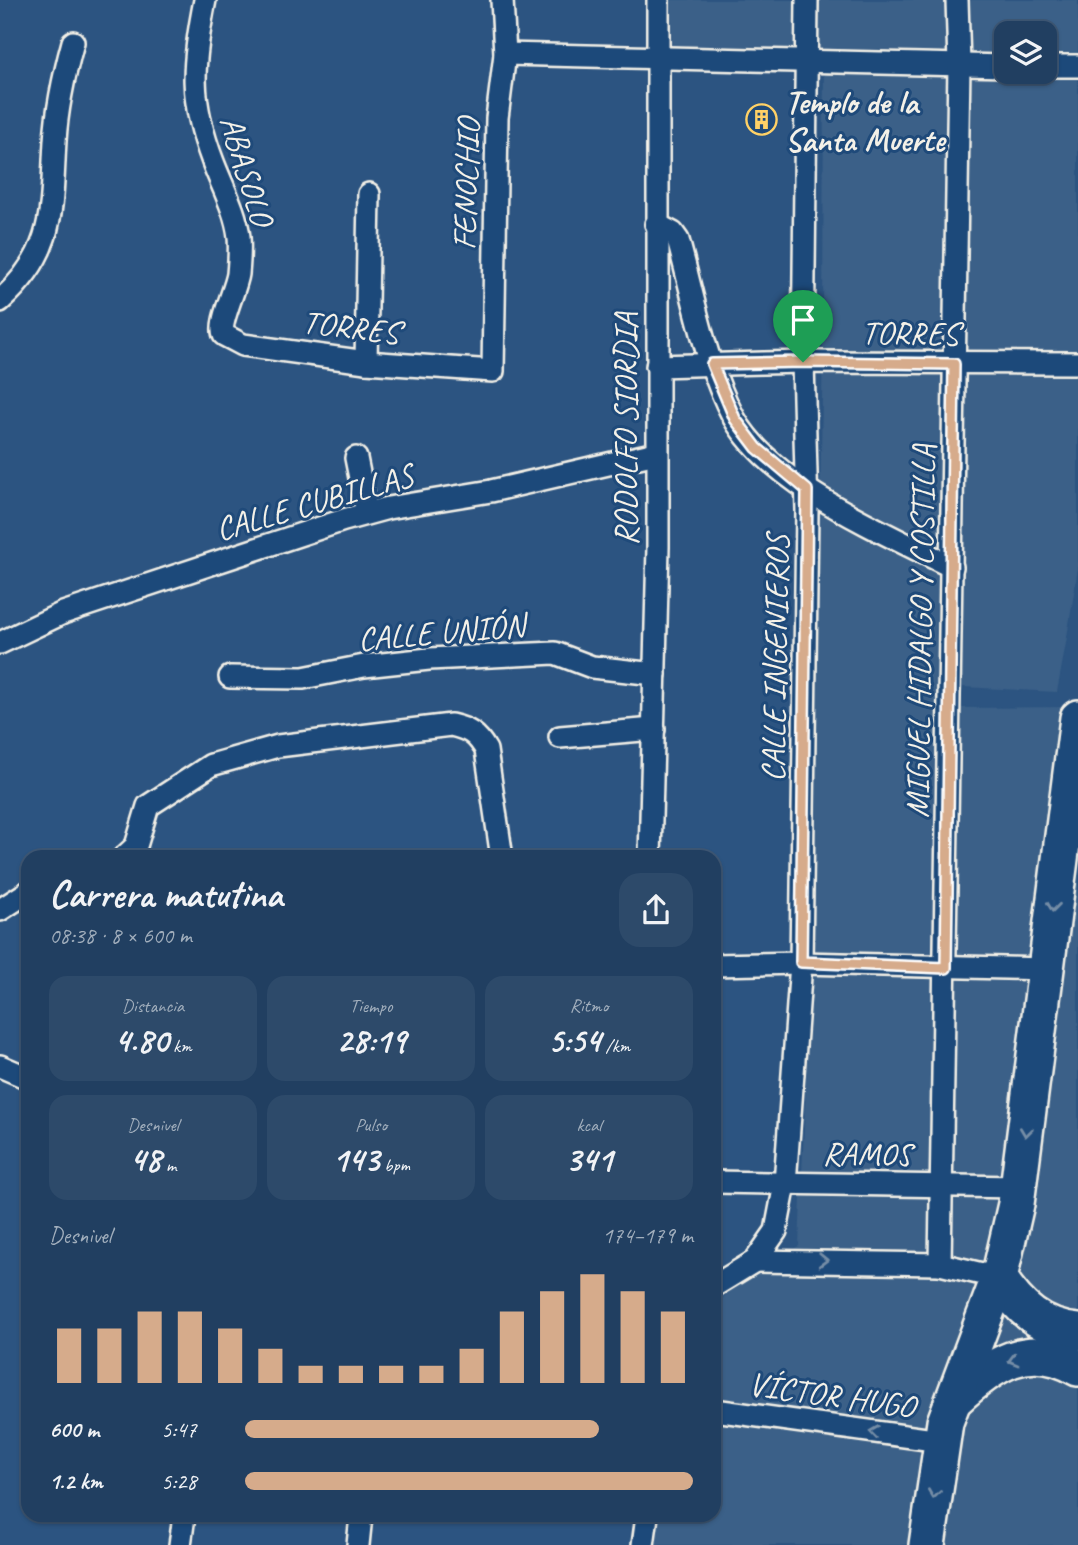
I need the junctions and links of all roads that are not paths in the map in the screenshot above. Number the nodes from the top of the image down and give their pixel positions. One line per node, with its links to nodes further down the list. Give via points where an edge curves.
1 (205, 0): 17 (street, ABASOLO, via 193,78 195,106 236,219 238,274 222,331 229,341)
2 (502, 0): 7 (street, FENOCHIO)
3 (658, 0): 8 (street, RODOLFO SIORDIA)
4 (807, 0): 9 (street, CALLE INGENIEROS)
5 (957, 0): 10 (street, MIGUEL HIDALGO Y COSTILLA)
6 (74, 42): 16 (street, via 60,92 50,225 37,259)
7 (505, 54): 8 (street); 24 (street, FENOCHIO, via 497,118)
8 (658, 60): 9 (street); 15 (street, RODOLFO SIORDIA)
9 (807, 61): 10 (street); 19 (street, CALLE INGENIEROS)
10 (959, 65): 11 (street); 22 (street, MIGUEL HIDALGO Y COSTILLA)
11 (994, 66)
12 (1057, 66): 13 (street)
13 (1078, 66)
14 (369, 194): 18 (street)
15 (656, 224): 21 (street, via 678,240); 23 (street, RODOLFO SIORDIA)
16 (0, 301)
17 (243, 345): 18 (street, TORRES)
18 (366, 362): 24 (street, TORRES)
19 (803, 362): 21 (street, TORRES); 22 (street, TORRES); 27 (street, CALLE INGENIEROS)
20 (1078, 363): 22 (street, TORRES)
21 (712, 364): 23 (street, TORRES); 27 (street, via 735,419 757,448)
22 (954, 364): 29 (street, MIGUEL HIDALGO Y COSTILLA)
23 (657, 366): 25 (street, RODOLFO SIORDIA)
24 (493, 371)
25 (656, 453): 28 (street, CALLE CUBILLAS, via 491,491); 31 (street, RODOLFO SIORDIA)
26 (356, 458): 28 (street)
27 (807, 490): 29 (street); 41 (street, CALLE INGENIEROS)
28 (367, 513): 30 (street, CALLE CUBILLAS, via 131,589)
29 (952, 567): 43 (street, MIGUEL HIDALGO Y COSTILLA)
30 (0, 643)
31 (655, 674): 32 (street, CALLE UNIÓN, via 592,667 555,653 429,659 303,678); 34 (street, RODOLFO SIORDIA)
32 (230, 677)
33 (1078, 718): 44 (highway, one-way to 44)
34 (653, 729): 35 (street); 38 (street, RODOLFO SIORDIA)
35 (560, 737)
36 (131, 850): 37 (street, via 148,806 211,765 278,746 451,725 478,736 486,750)
37 (501, 850)
38 (650, 850)
39 (21, 896): 40 (street)
40 (0, 910)
41 (801, 962): 42 (street); 43 (street); 48 (street, CALLE INGENIEROS)
42 (721, 965)
43 (946, 968): 44 (street); 49 (street, MIGUEL HIDALGO Y COSTILLA)
44 (1045, 970): 50 (highway, one-way to 50)
45 (0, 1066): 46 (street)
46 (21, 1074)
47 (721, 1182): 48 (street, RAMOS)
48 (785, 1184): 49 (street, RAMOS); 51 (street, CALLE INGENIEROS, via 776,1231)
49 (939, 1186): 50 (street, RAMOS); 52 (street, MIGUEL HIDALGO Y COSTILLA)
50 (1019, 1186): 53 (highway)
51 (755, 1261): 52 (street, one-way to 52); 54 (street, CALLE INGENIEROS)
52 (940, 1264): 53 (street)
53 (999, 1278): 55 (highway, via 1027,1312); 56 (highway)
54 (721, 1279)
55 (1070, 1347): 56 (highway, one-way to 56, via 1003,1362)
56 (953, 1401): 58 (highway)
57 (721, 1411): 58 (street, VÍCTOR HUGO, one-way to 57)
58 (941, 1441): 65 (highway, one-way to 65)
59 (183, 1522): 62 (street)
60 (360, 1522): 63 (street)
61 (646, 1522): 64 (street)
62 (180, 1545)
63 (358, 1545)
64 (643, 1545)
65 (927, 1545)

